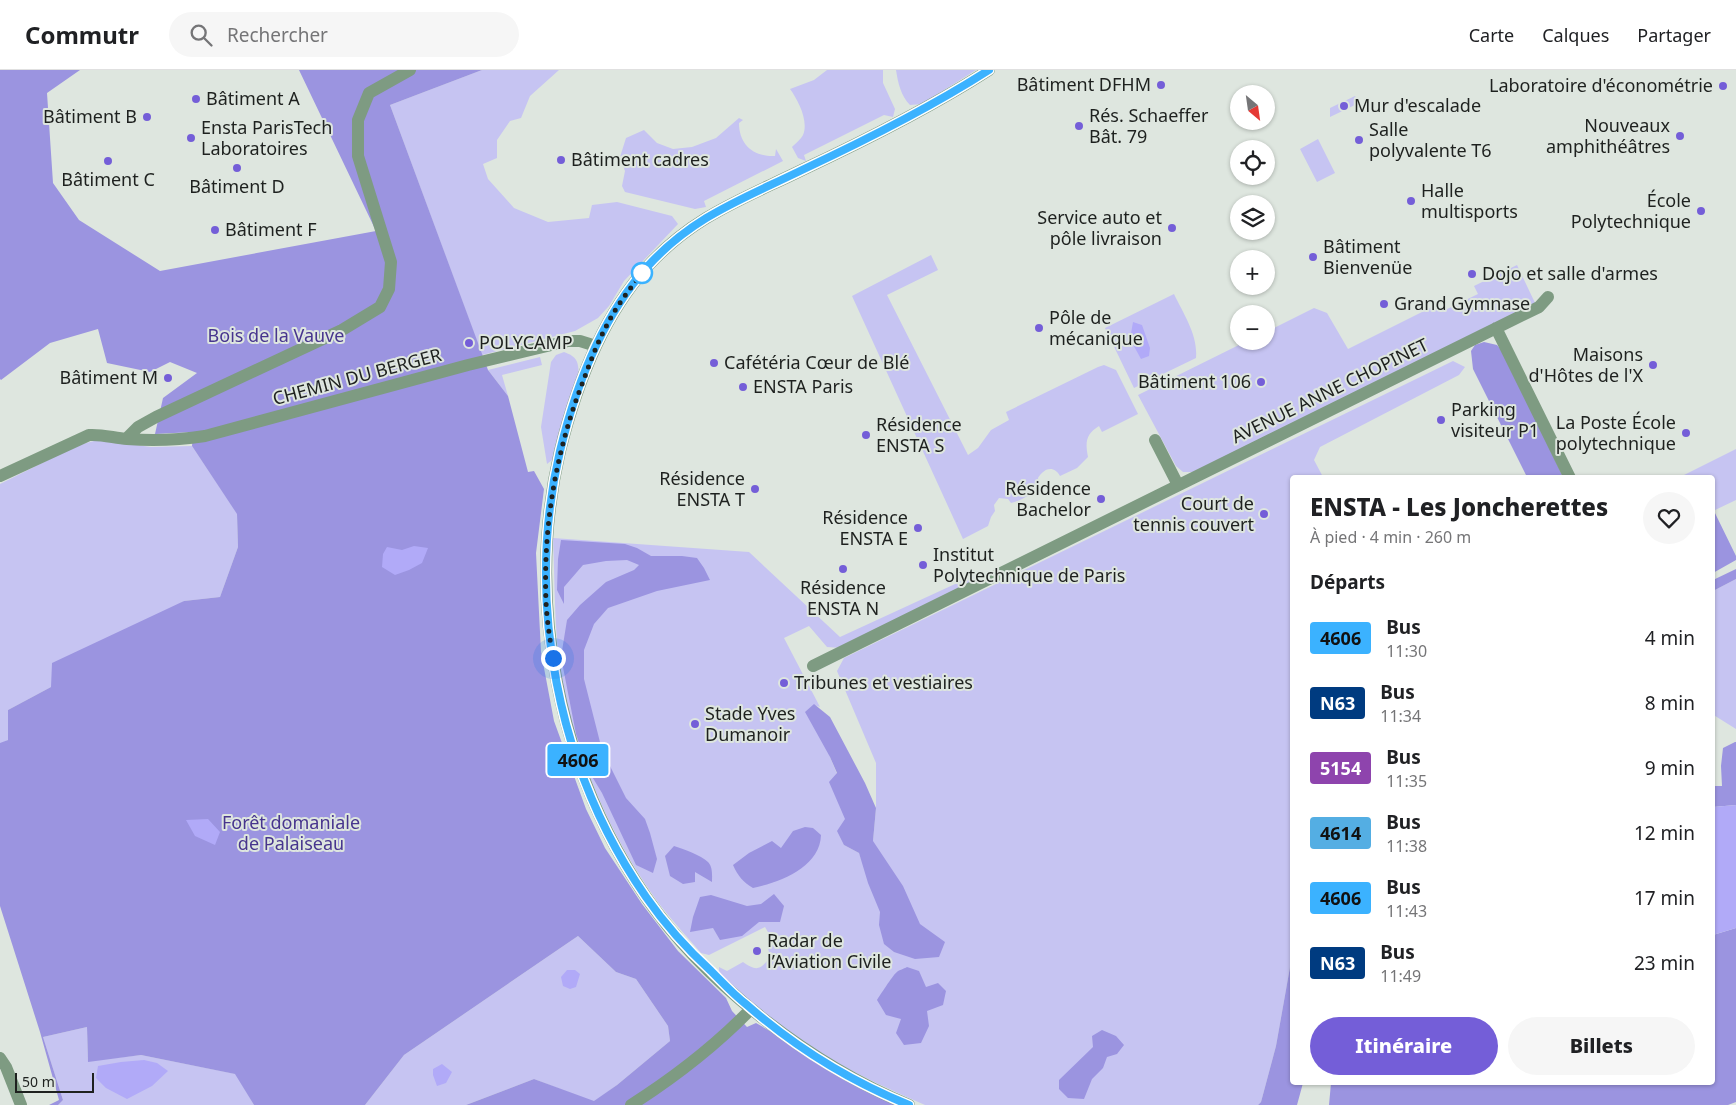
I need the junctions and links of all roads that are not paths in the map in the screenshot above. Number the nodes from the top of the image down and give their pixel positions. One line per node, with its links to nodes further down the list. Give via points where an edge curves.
1 (410, 70): 6 (street, via 369,93 358,120 358,156 391,262 389,289 380,308 342,330 156,417 138,427)
2 (989, 70): 5 (street, via 909,117 700,220 641,274 618,305)
3 (1548, 297): 4 (street, AVENUE ANNE CHOPINET, via 1539,307)
4 (1496, 328): 8 (street); 10 (street, AVENUE ANNE CHOPINET)
5 (596, 346): 6 (street, CHEMIN DU BERGER, via 568,341 205,436 180,440); 12 (street, via 564,434 548,524 546,603 558,691 584,779 627,867 647,898 700,962)
6 (126, 439): 9 (street, CHEMIN DU BERGER, via 89,435)
7 (1156, 440): 10 (street)
8 (1569, 475)
9 (0, 476)
10 (1178, 485): 11 (street, AVENUE ANNE CHOPINET)
11 (813, 666)
12 (751, 1009): 15 (street, via 719,1041); 16 (street, via 812,1055 854,1080)
13 (0, 1058): 14 (street)
14 (20, 1105)
15 (631, 1105)
16 (909, 1105)

